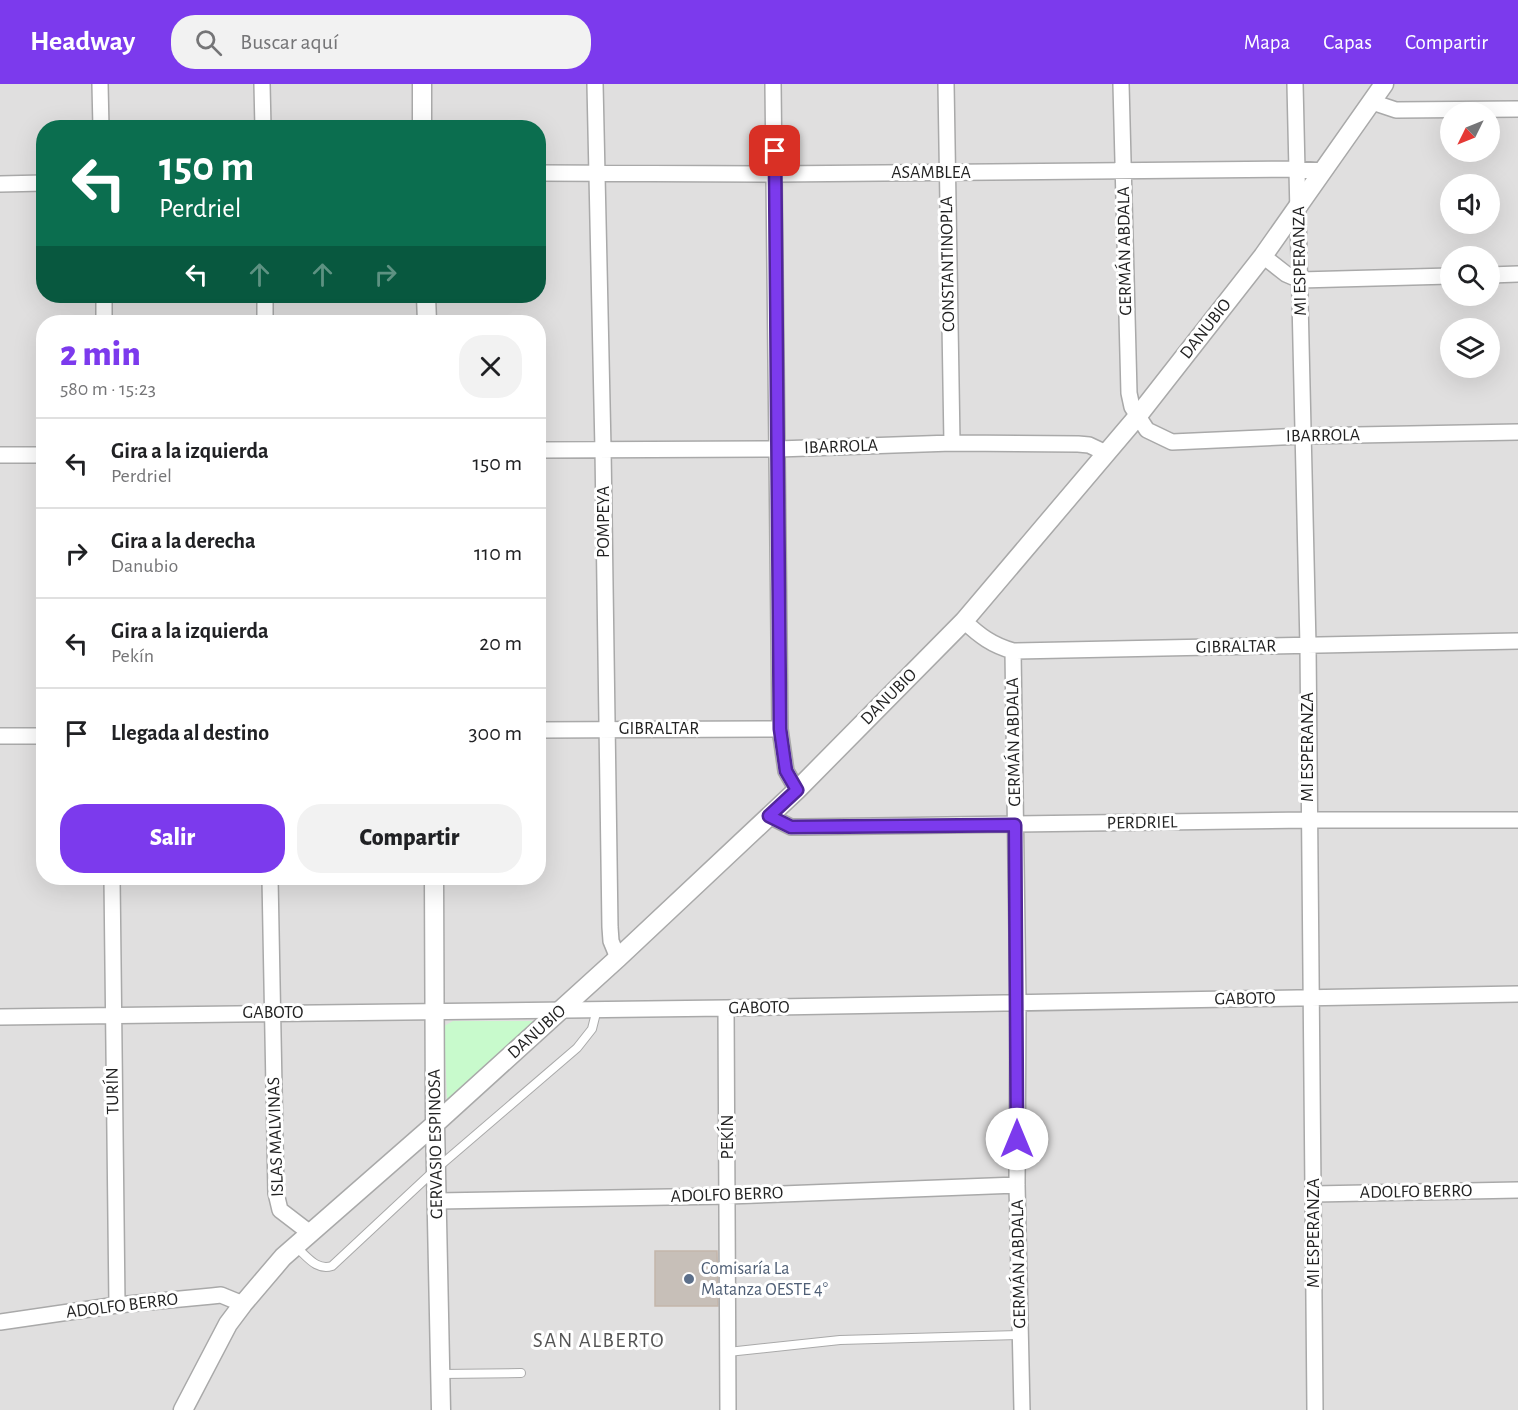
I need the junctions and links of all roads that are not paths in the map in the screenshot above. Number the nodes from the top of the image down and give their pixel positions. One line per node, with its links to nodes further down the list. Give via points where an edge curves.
1 (100, 84): 12 (street)
2 (262, 84): 13 (street)
3 (422, 84): 14 (street)
4 (595, 84): 17 (street, POMPEYA)
5 (773, 84): 21 (street)
6 (946, 84): 20 (street, CONSTANTINOPLA)
7 (1121, 84): 18 (street, GERMÁN ABDALA)
8 (1295, 84): 15 (street, MI ESPERANZA)
9 (1383, 84): 10 (street, DANUBIO)
10 (1372, 102): 11 (street, via 1396,110); 16 (street, DANUBIO)
11 (1518, 109)
12 (101, 120)
13 (263, 120)
14 (422, 120)
15 (1297, 169): 16 (street, ASAMBLEA); 18 (street, ASAMBLEA); 24 (street, MI ESPERANZA)
16 (1323, 171): 24 (street, DANUBIO)
17 (595, 172): 19 (street, ASAMBLEA); 21 (street, ASAMBLEA); 35 (street, POMPEYA)
18 (1123, 172): 20 (street, ASAMBLEA); 30 (street, GERMÁN ABDALA, via 1129,393)
19 (546, 173)
20 (947, 173): 21 (street, ASAMBLEA); 33 (street, CONSTANTINOPLA)
21 (775, 174): 34 (street)
22 (36, 183): 23 (street)
23 (0, 184)
24 (1299, 207): 25 (street, DANUBIO); 29 (street, MI ESPERANZA)
25 (1263, 256): 29 (street); 30 (street, DANUBIO)
26 (1518, 274): 27 (street)
27 (1500, 275)
28 (1440, 276): 29 (street)
29 (1300, 280): 32 (street, MI ESPERANZA)
30 (1137, 417): 32 (street, IBARROLA, via 1147,430 1172,442); 37 (street, DANUBIO)
31 (1518, 432): 32 (street, IBARROLA)
32 (1303, 436): 42 (street, MI ESPERANZA)
33 (952, 443): 34 (street, IBARROLA); 37 (street, IBARROLA, via 1078,444)
34 (778, 448): 35 (street, IBARROLA); 45 (street)
35 (603, 449): 36 (street, IBARROLA); 44 (street, POMPEYA)
36 (546, 450)
37 (1106, 453): 40 (street, DANUBIO)
38 (0, 455): 39 (street)
39 (36, 455)
40 (964, 621): 43 (street, GIBRALTAR, via 994,646); 49 (street, DANUBIO)
41 (1518, 641): 42 (street, GIBRALTAR)
42 (1308, 646): 43 (street, GIBRALTAR); 51 (street, MI ESPERANZA)
43 (1013, 651): 53 (street, GERMÁN ABDALA)
44 (605, 729): 45 (street, GIBRALTAR); 46 (street, GIBRALTAR); 57 (street, POMPEYA, via 610,927)
45 (780, 729): 49 (street, via 786,771)
46 (546, 730)
47 (0, 736): 48 (street)
48 (36, 736)
49 (797, 790): 50 (street, DANUBIO)
50 (769, 816): 53 (street, PERDRIEL, via 791,827); 57 (street, DANUBIO)
51 (1308, 820): 52 (street, PERDRIEL); 53 (street, PERDRIEL); 59 (street, MI ESPERANZA)
52 (1518, 820)
53 (1015, 825): 60 (street, GERMÁN ABDALA)
54 (112, 885): 66 (street, TURÍN)
55 (270, 885): 65 (street, ISLAS MALVINAS)
56 (434, 885): 64 (street, GERVASIO ESPINOSA)
57 (618, 958): 62 (street, DANUBIO)
58 (1518, 994): 59 (street, GABOTO)
59 (1312, 998): 60 (street, GABOTO); 72 (street, MI ESPERANZA)
60 (1018, 1003): 61 (street, GABOTO); 70 (street, GERMÁN ABDALA)
61 (726, 1008): 63 (street, GABOTO); 73 (street, PEKÍN)
62 (563, 1009): 63 (street, GABOTO); 64 (street, GABOTO); 68 (street, DANUBIO)
63 (597, 1009): 69 (lane, via 592,1029 577,1048)
64 (436, 1012): 65 (street, GABOTO); 68 (street, GERVASIO ESPINOSA)
65 (273, 1013): 66 (street, GABOTO); 75 (street, ISLAS MALVINAS, via 277,1203 280,1210)
66 (112, 1014): 67 (street, GABOTO); 78 (street, TURÍN)
67 (0, 1017)
68 (435, 1124): 69 (street, GERVASIO ESPINOSA); 75 (street, DANUBIO)
69 (436, 1169): 74 (street, GERVASIO ESPINOSA); 76 (lane, via 332,1266 318,1267)
70 (1017, 1185): 73 (street, ADOLFO BERRO); 80 (street, GERMÁN ABDALA)
71 (1518, 1190): 72 (street, ADOLFO BERRO)
72 (1314, 1194): 88 (street, MI ESPERANZA)
73 (728, 1196): 74 (street, ADOLFO BERRO); 81 (street, PEKÍN)
74 (437, 1201): 83 (street, GERVASIO ESPINOSA)
75 (310, 1233): 76 (street)
76 (295, 1246): 77 (street)
77 (243, 1304): 78 (street, ADOLFO BERRO, via 221,1295); 84 (street)
78 (117, 1305): 79 (street, ADOLFO BERRO)
79 (0, 1322)
80 (1020, 1335): 81 (lane, via 840,1340); 87 (street, GERMÁN ABDALA)
81 (728, 1352): 86 (street, PEKÍN)
82 (521, 1373): 83 (lane)
83 (440, 1374): 85 (street, GERVASIO ESPINOSA)
84 (183, 1410)
85 (441, 1410)
86 (728, 1410)
87 (1022, 1410)
88 (1315, 1410)

